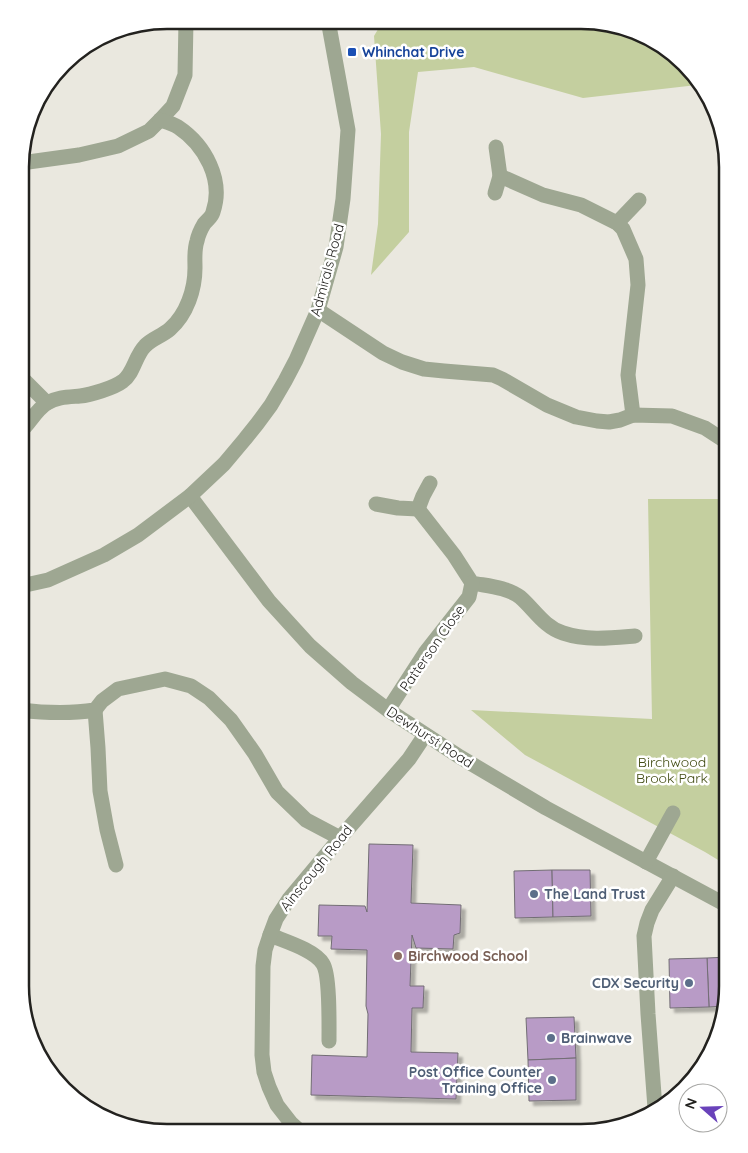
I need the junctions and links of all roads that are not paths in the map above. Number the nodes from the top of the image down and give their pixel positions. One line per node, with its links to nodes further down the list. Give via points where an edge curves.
1 (186, 29): 3 (street, via 185,75 173,106)
2 (330, 29): 10 (street, Admirals Road, via 348,130 336,246)
3 (160, 120): 5 (street, via 149,131 118,146); 12 (street, via 176,126 203,152 213,170 216,186 213,215 197,238 194,285 187,304 170,329 145,346 123,381 96,393 62,397)
4 (496, 147): 6 (street)
5 (29, 162)
6 (500, 176): 7 (street); 9 (street)
7 (495, 193)
8 (638, 200): 9 (street)
9 (617, 223): 13 (street, via 623,229 636,259 638,285 628,375)
10 (318, 310): 13 (street, via 402,362 424,369 493,375 546,405 576,417 609,422); 17 (street, Admirals Road, via 296,360 271,404 224,464)
11 (29, 385): 12 (street)
12 (47, 404): 14 (street)
13 (633, 415): 15 (street, via 672,416 705,428)
14 (29, 423)
15 (719, 437)
16 (430, 483): 19 (street)
17 (190, 496): 21 (street, Admirals Road, via 138,535 104,555 48,580); 24 (street, Dewhurst Road, via 269,600 310,646)
18 (376, 504): 19 (street)
19 (418, 509): 20 (street)
20 (472, 583): 22 (street, via 508,590 519,596 551,627 563,633 600,639); 24 (street, Patterson Close, via 469,597 425,653)
21 (29, 584)
22 (636, 636)
23 (95, 710): 25 (street, via 77,713); 28 (street, via 102,700 118,689 165,679 192,686 231,720 276,792 306,820); 30 (street, via 100,790)
24 (388, 710): 26 (street, Dewhurst Road)
25 (29, 711)
26 (425, 735): 28 (street, Ainscough Road, via 409,759); 29 (street, Dewhurst Road, via 546,808)
27 (673, 813): 29 (street)
28 (340, 838): 33 (street, Ainscough Road, via 289,899)
29 (646, 862): 31 (street, Dewhurst Road)
30 (116, 865)
31 (673, 876): 32 (street, Dewhurst Road); 35 (street, via 652,910 644,936)
32 (719, 901)
33 (270, 935): 34 (street, via 307,951 324,964); 36 (street, Ainscough Road, via 263,966 262,1055 269,1087)
34 (329, 1041)
35 (654, 1104)
36 (288, 1124)

